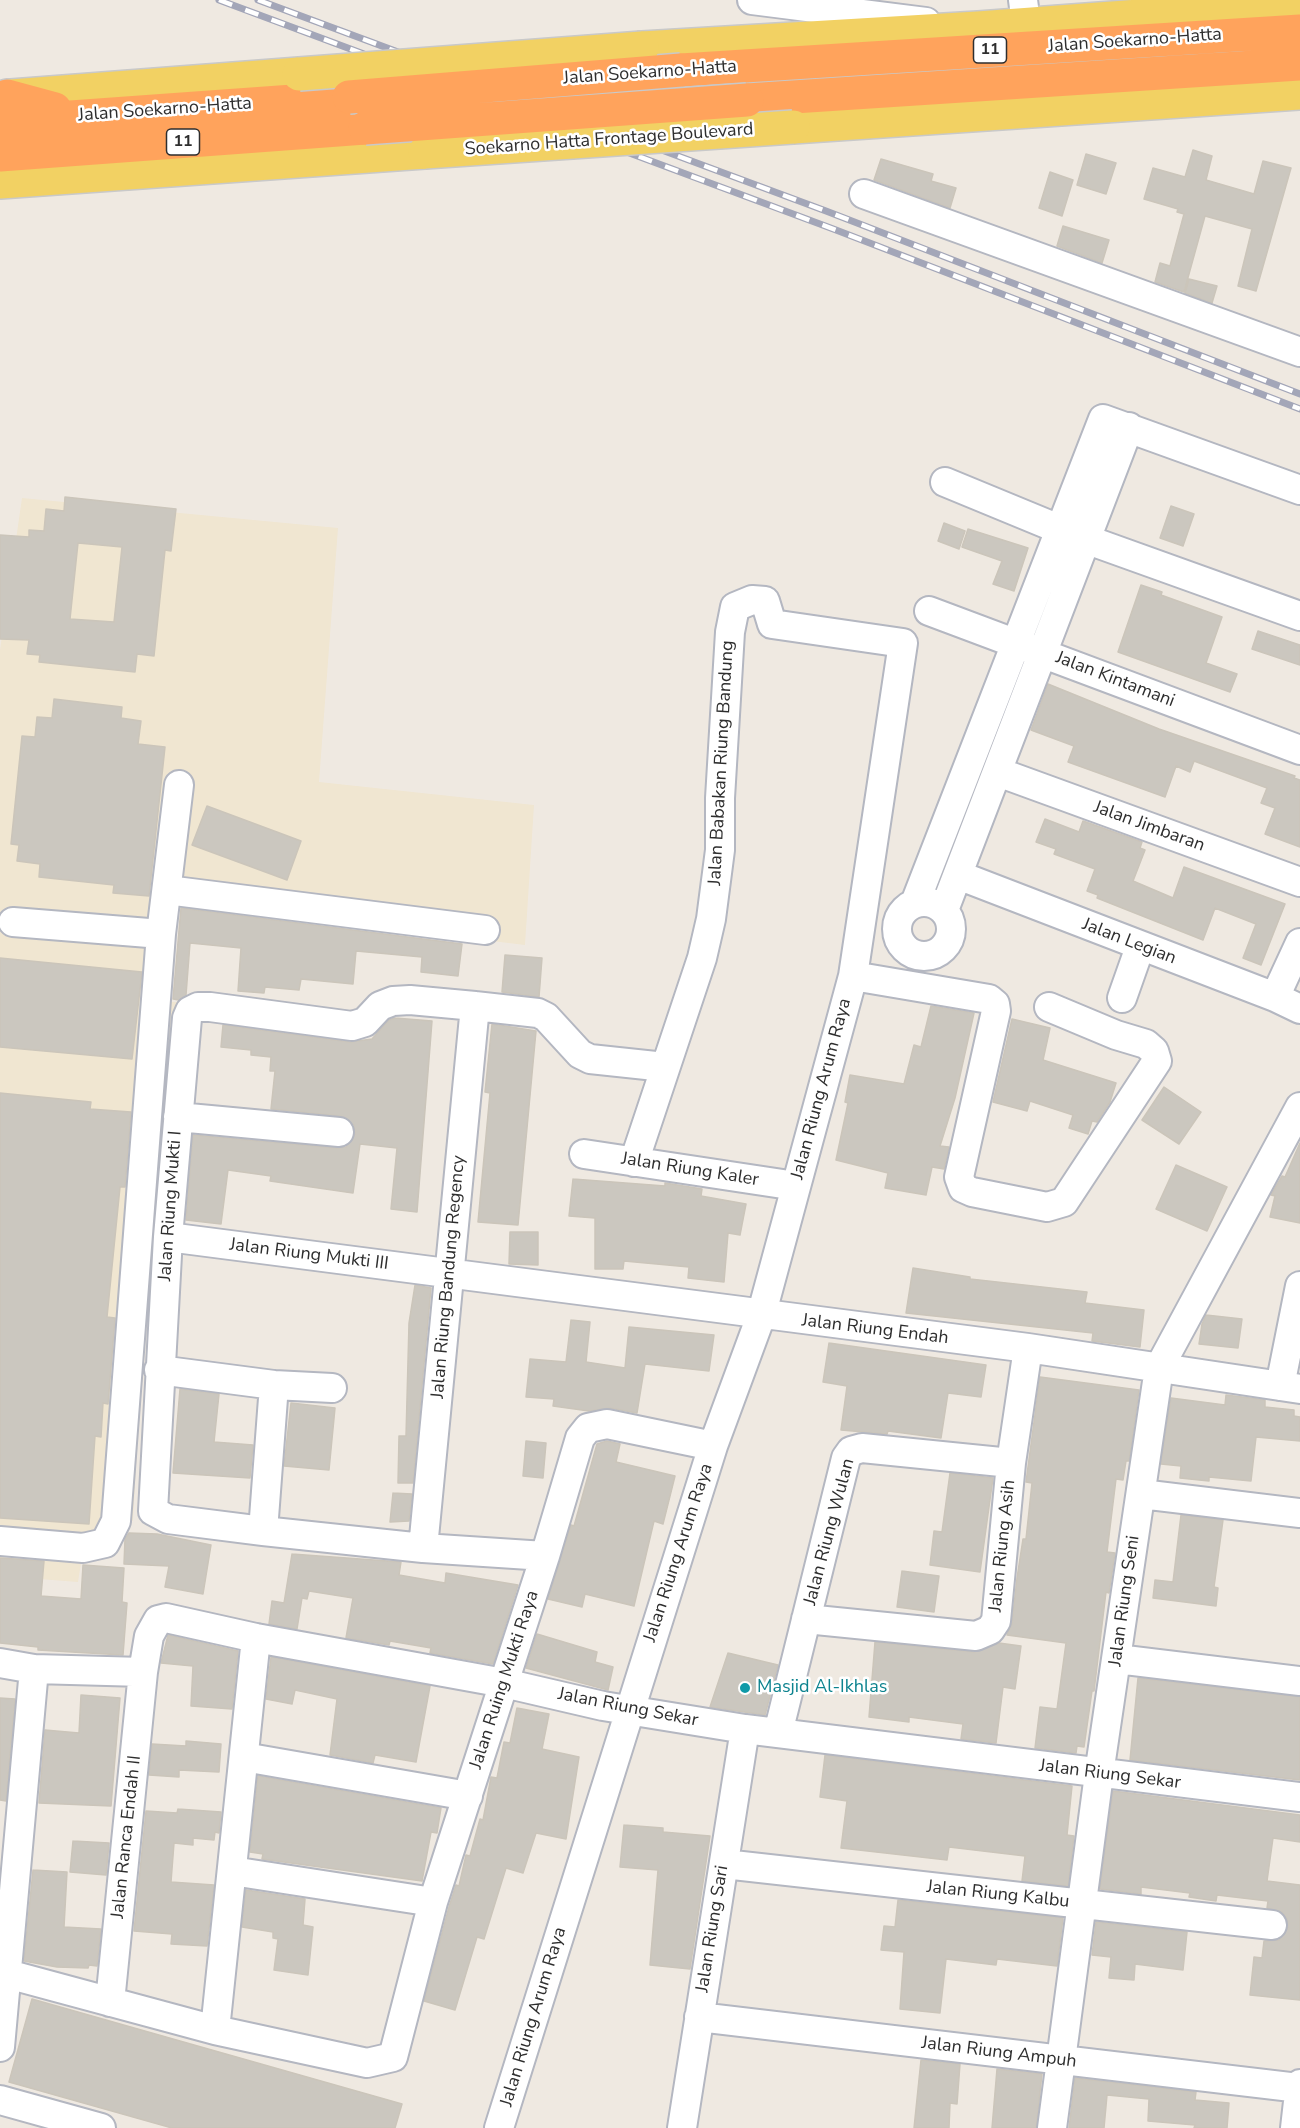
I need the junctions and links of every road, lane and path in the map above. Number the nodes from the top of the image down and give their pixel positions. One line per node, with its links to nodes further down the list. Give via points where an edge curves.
1 (752, 0): 4 (street)
2 (1300, 4): 3 (main road, Jalan Soekarno-Hatta)
3 (1024, 12): 4 (main road, Jalan Soekarno-Hatta)
4 (978, 28): 8 (main road, Jalan Soekarno-Hatta, bridge, via 299,74)
5 (1300, 31): 8 (highway, Jalan Soekarno-Hatta / 11, bridge, via 681,70 80,116)
6 (1300, 64): 9 (highway, Jalan Soekarno-Hatta / 11, bridge)
7 (1300, 93): 10 (main road, Soekarno Hatta Frontage Boulevard, bridge)
8 (2, 105)
9 (0, 155)
10 (0, 182)
11 (864, 194): 12 (street)
12 (1300, 352)
13 (1116, 423): 15 (street); 16 (street); 17 (street)
14 (945, 482): 16 (street)
15 (1300, 490)
16 (1059, 529): 20 (street)
17 (1088, 540): 19 (street); 21 (street)
18 (929, 611): 20 (street, Jalan Kintamani)
19 (1300, 616)
20 (1015, 643): 21 (street, Jalan Kintamani); 29 (street)
21 (1043, 654): 23 (street, Jalan Kintamani); 24 (street)
22 (894, 709): 38 (street, Jalan Riung Arum Raya); 45 (street, Jalan Babakan Riung Bandung, via 903,643 772,624 765,601 752,600 735,607 728,656 720,850 711,919)
23 (1300, 750)
24 (998, 771): 26 (street); 27 (street, Jalan Jimbaran)
25 (179, 785): 28 (street)
26 (958, 875): 30 (street); 36 (street, Jalan Legian)
27 (1300, 882)
28 (167, 890): 33 (street); 34 (street)
29 (915, 903): 30 (street, via 930,902); 32 (street, via 902,912)
30 (944, 910): 37 (street, via 951,924 950,940 940,952)
31 (13, 922): 34 (street)
32 (896, 926): 37 (street, via 898,942 910,954); 38 (street)
33 (485, 930)
34 (162, 934): 67 (street, via 116,1521 105,1543 83,1548)
35 (1300, 943): 40 (street)
36 (1140, 947): 40 (street, Jalan Legian); 41 (street)
37 (925, 957): 39 (street)
38 (855, 966): 39 (street); 51 (street, Jalan Riung Arum Raya)
39 (928, 989): 43 (street, via 989,999 995,1004 959,1177 963,1188 1047,1207 1064,1202 1157,1061 1146,1044)
40 (1275, 997): 44 (street, Jalan Legian)
41 (1122, 998)
42 (474, 1006): 45 (street, Jalan Riung Mukti I, via 538,1013 590,1059); 47 (street, Jalan Riung Mukti I, via 393,1001 380,1006 365,1022 352,1026 198,1007 187,1018); 53 (street, Jalan Riung Bandung Regency)
43 (1049, 1007)
44 (1300, 1009)
45 (665, 1067): 50 (street, Jalan Babakan Riung Bandung)
46 (1300, 1107): 57 (street, Jalan Riung Seni)
47 (178, 1117): 48 (street); 52 (street, Jalan Riung Mukti I)
48 (339, 1132)
49 (584, 1154): 50 (street, Jalan Riung Kaler)
50 (633, 1162): 51 (street, Jalan Riung Kaler)
51 (796, 1186): 55 (street, Jalan Riung Arum Raya)
52 (168, 1237): 53 (street, Jalan Riung Mukti III); 58 (street, Jalan Riung Mukti I)
53 (450, 1274): 55 (street, Jalan Riung Endah); 68 (street, Jalan Riung Bandung Regency)
54 (1300, 1286): 61 (street)
55 (761, 1316): 56 (street, Jalan Riung Endah); 62 (street, Jalan Riung Arum Raya)
56 (1028, 1348): 57 (street, Jalan Riung Endah); 63 (street, Jalan Riung Asih)
57 (1159, 1368): 61 (street, Jalan Riung Endah); 64 (street, Jalan Riung Seni)
58 (159, 1370): 59 (street); 66 (street, Jalan Riung Mukti I, via 153,1511 168,1519)
59 (274, 1385): 60 (street); 66 (street)
60 (332, 1388)
61 (1290, 1388)
62 (713, 1446): 69 (street, Jalan Ruing Mukti Raya, via 607,1424 588,1428 580,1438); 78 (street, Jalan Riung Arum Raya)
63 (1011, 1463): 70 (street, Jalan Riung Wulan, via 862,1448 850,1451); 70 (street, Jalan Riung Asih, via 996,1621 990,1630 976,1636)
64 (1140, 1494): 65 (street); 72 (street, Jalan Riung Seni)
65 (1300, 1513)
66 (263, 1531): 68 (street, Jalan Riung Mukti I)
67 (0, 1541)
68 (423, 1548): 69 (street, Jalan Riung Mukti I)
69 (545, 1556): 77 (street, Jalan Ruing Mukti Raya)
70 (806, 1619): 80 (street, Jalan Riung Wulan)
71 (256, 1638): 75 (street, Jalan Riung Sekar, via 166,1618 158,1620 149,1636); 77 (street, Jalan Riung Sekar); 81 (street)
72 (1117, 1659): 76 (street); 82 (street, Jalan Riung Seni)
73 (0, 1663): 74 (street)
74 (34, 1669): 75 (street); 90 (street)
75 (143, 1672): 91 (street, Jalan Ranca Endah II)
76 (1300, 1681)
77 (504, 1683): 78 (street, Jalan Riung Sekar); 83 (street, Jalan Ruing Mukti Raya)
78 (629, 1711): 79 (street, Jalan Riung Sekar); 99 (street, Jalan Riung Arum Raya)
79 (745, 1729): 80 (street, Jalan Riung Sekar); 85 (street, Jalan Riung Sari)
80 (778, 1733): 82 (street, Jalan Riung Sekar)
81 (244, 1757): 83 (street); 86 (street)
82 (1099, 1774): 84 (street, Jalan Riung Sekar); 88 (street, Jalan Riung Seni)
83 (468, 1796): 87 (street, Jalan Ruing Mukti Raya)
84 (1300, 1797)
85 (724, 1864): 88 (street, Jalan Riung Kalbu); 92 (street, Jalan Riung Sari)
86 (232, 1871): 87 (street); 93 (street)
87 (433, 1902): 93 (street, Jalan Ruing Mukti Raya, via 393,2057 367,2062)
88 (1080, 1904): 89 (street, Jalan Riung Kalbu); 95 (street, Jalan Riung Seni)
89 (1272, 1925)
90 (4, 1973): 91 (street); 94 (street)
91 (110, 2002): 93 (street)
92 (699, 2017): 95 (street, Jalan Riung Ampuh); 100 (street, Jalan Riung Sari)
93 (215, 2030)
94 (0, 2047)
95 (1060, 2060): 96 (street, Jalan Riung Ampuh); 101 (street, Jalan Riung Seni)
96 (1300, 2086): 102 (street)
97 (0, 2100): 98 (street)
98 (101, 2128)
99 (499, 2128)
100 (682, 2128)
101 (1052, 2128)
102 (1295, 2128)

